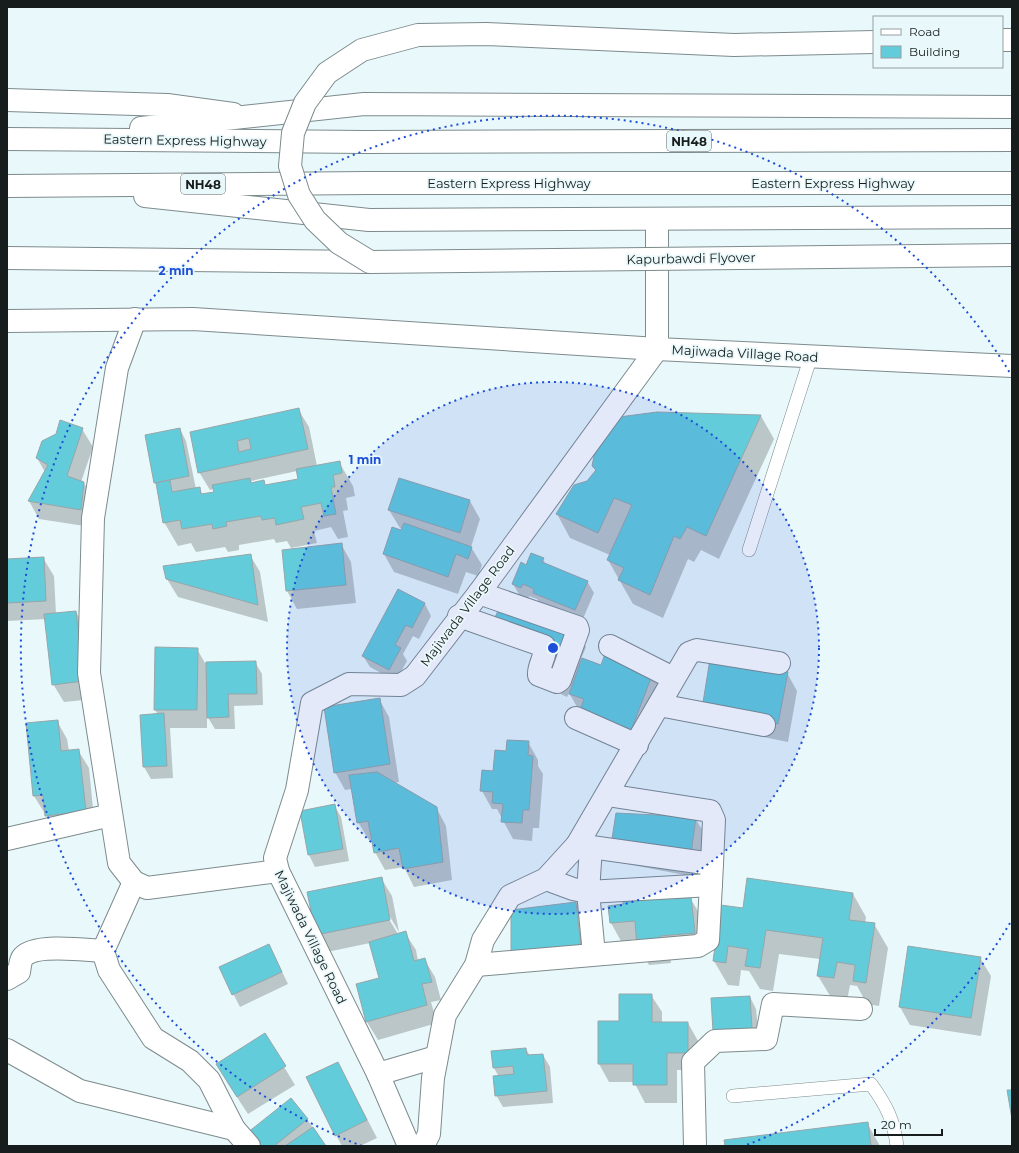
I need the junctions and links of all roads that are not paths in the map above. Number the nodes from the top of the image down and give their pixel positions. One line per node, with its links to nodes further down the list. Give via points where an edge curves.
1 (873, 42): 15 (main road, bridge, via 734,45 486,34 418,35 362,50 327,73 305,104 293,133 290,166 299,195 315,220 339,243)
2 (7, 100): 4 (main road, via 167,105)
3 (1012, 107): 4 (main road, via 364,104)
4 (248, 116): 5 (main road)
5 (38, 139): 6 (main road, Eastern Express Highway / NH48); 7 (main road, Eastern Express Highway / NH48, via 365,142)
6 (7, 140)
7 (1012, 140)
8 (1012, 183): 9 (main road, Eastern Express Highway / NH48)
9 (38, 185): 10 (main road, Eastern Express Highway / NH48); 12 (main road, via 369,220)
10 (7, 186)
11 (1012, 217): 12 (main road)
12 (657, 220): 18 (main road)
13 (1012, 255): 15 (main road, Kapurbawdi Flyover, bridge)
14 (7, 258): 15 (main road, Kapurbawdi Flyover)
15 (370, 262)
16 (7, 320): 17 (main road)
17 (135, 320): 18 (main road, via 193,319); 35 (main road, via 117,368 93,518 89,673)
18 (657, 349): 19 (main road, Majiwada Village Road); 22 (main road, Majiwada Village Road)
19 (811, 356): 20 (main road, Majiwada Village Road); 21 (lane)
20 (1012, 366)
21 (749, 550)
22 (483, 587): 23 (main road); 24 (main road); 25 (main road, Majiwada Village Road)
23 (501, 600): 26 (main road); 26 (main road, via 577,627 560,680 556,682 539,675 544,646)
24 (566, 614)
25 (460, 616): 26 (main road); 38 (main road, Majiwada Village Road, via 415,676 401,684 349,684 312,703 297,790 275,858)
26 (488, 625)
27 (610, 646): 29 (main road)
28 (779, 663): 29 (main road, via 697,650 689,653)
29 (673, 678): 30 (main road)
30 (660, 705): 32 (main road); 33 (main road)
31 (576, 718): 33 (main road)
32 (764, 725)
33 (637, 745): 34 (main road, via 627,757)
34 (607, 795): 37 (main road); 39 (main road, via 710,811 714,820)
35 (111, 815): 36 (main road); 41 (main road, via 119,863)
36 (7, 838)
37 (584, 846): 39 (main road); 40 (main road); 42 (main road)
38 (278, 871): 41 (main road, via 147,888); 50 (main road, Majiwada Village Road)
39 (711, 874): 42 (main road); 45 (main road, via 708,940 698,946)
40 (546, 879): 42 (main road); 45 (main road, via 510,896 483,940)
41 (134, 882): 44 (main road)
42 (588, 892): 43 (main road)
43 (593, 944)
44 (103, 951): 46 (main road, via 30,951 22,958 19,972); 52 (main road, via 109,970 153,1038 190,1061 209,1080)
45 (476, 965): 49 (main road, via 445,1015)
46 (7, 979)
47 (860, 1009): 56 (main road, via 773,1004 766,1039 715,1041 693,1062)
48 (7, 1050): 52 (main road, via 80,1091)
49 (436, 1057): 50 (main road); 55 (main road, via 429,1134)
50 (378, 1074): 54 (main road, Majiwada Village Road)
51 (733, 1096): 57 (lane, via 871,1084 886,1105 895,1127)
52 (234, 1129): 53 (main road)
53 (249, 1146)
54 (409, 1146)
55 (423, 1146)
56 (695, 1146)
57 (897, 1146)

